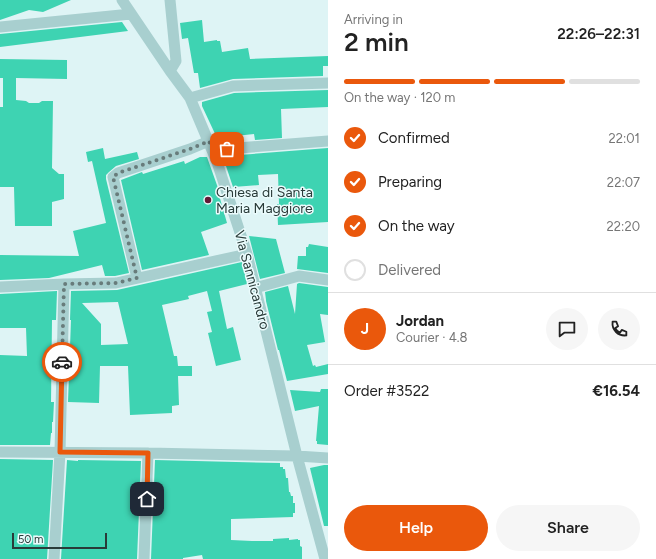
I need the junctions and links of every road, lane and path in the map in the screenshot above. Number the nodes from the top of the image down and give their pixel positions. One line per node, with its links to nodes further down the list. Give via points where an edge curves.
1 (122, 0): 3 (street, Via Sannicandro)
2 (170, 0): 5 (street, via 176,61)
3 (131, 14): 4 (street); 5 (street, Via Sannicandro)
4 (0, 27)
5 (170, 71): 7 (street, Via Sannicandro)
6 (328, 83): 7 (street, via 232,86)
7 (190, 98): 9 (street, Via Sannicandro)
8 (328, 141): 9 (street)
9 (211, 146): 10 (street, Via Sannicandro); 11 (street, via 190,149 118,173 113,177)
10 (247, 254): 11 (street); 15 (street, Via Sannicandro)
11 (137, 278): 13 (street, via 116,283)
12 (328, 280): 15 (street, via 299,276)
13 (64, 284): 14 (street); 17 (street)
14 (0, 287)
15 (255, 288): 19 (street, Via Sannicandro)
16 (0, 452): 17 (street)
17 (60, 452): 18 (street); 21 (street)
18 (148, 453): 19 (street); 22 (street)
19 (297, 456): 20 (street); 23 (street, Via Sannicandro)
20 (328, 458)
21 (54, 559)
22 (144, 559)
23 (324, 559)

